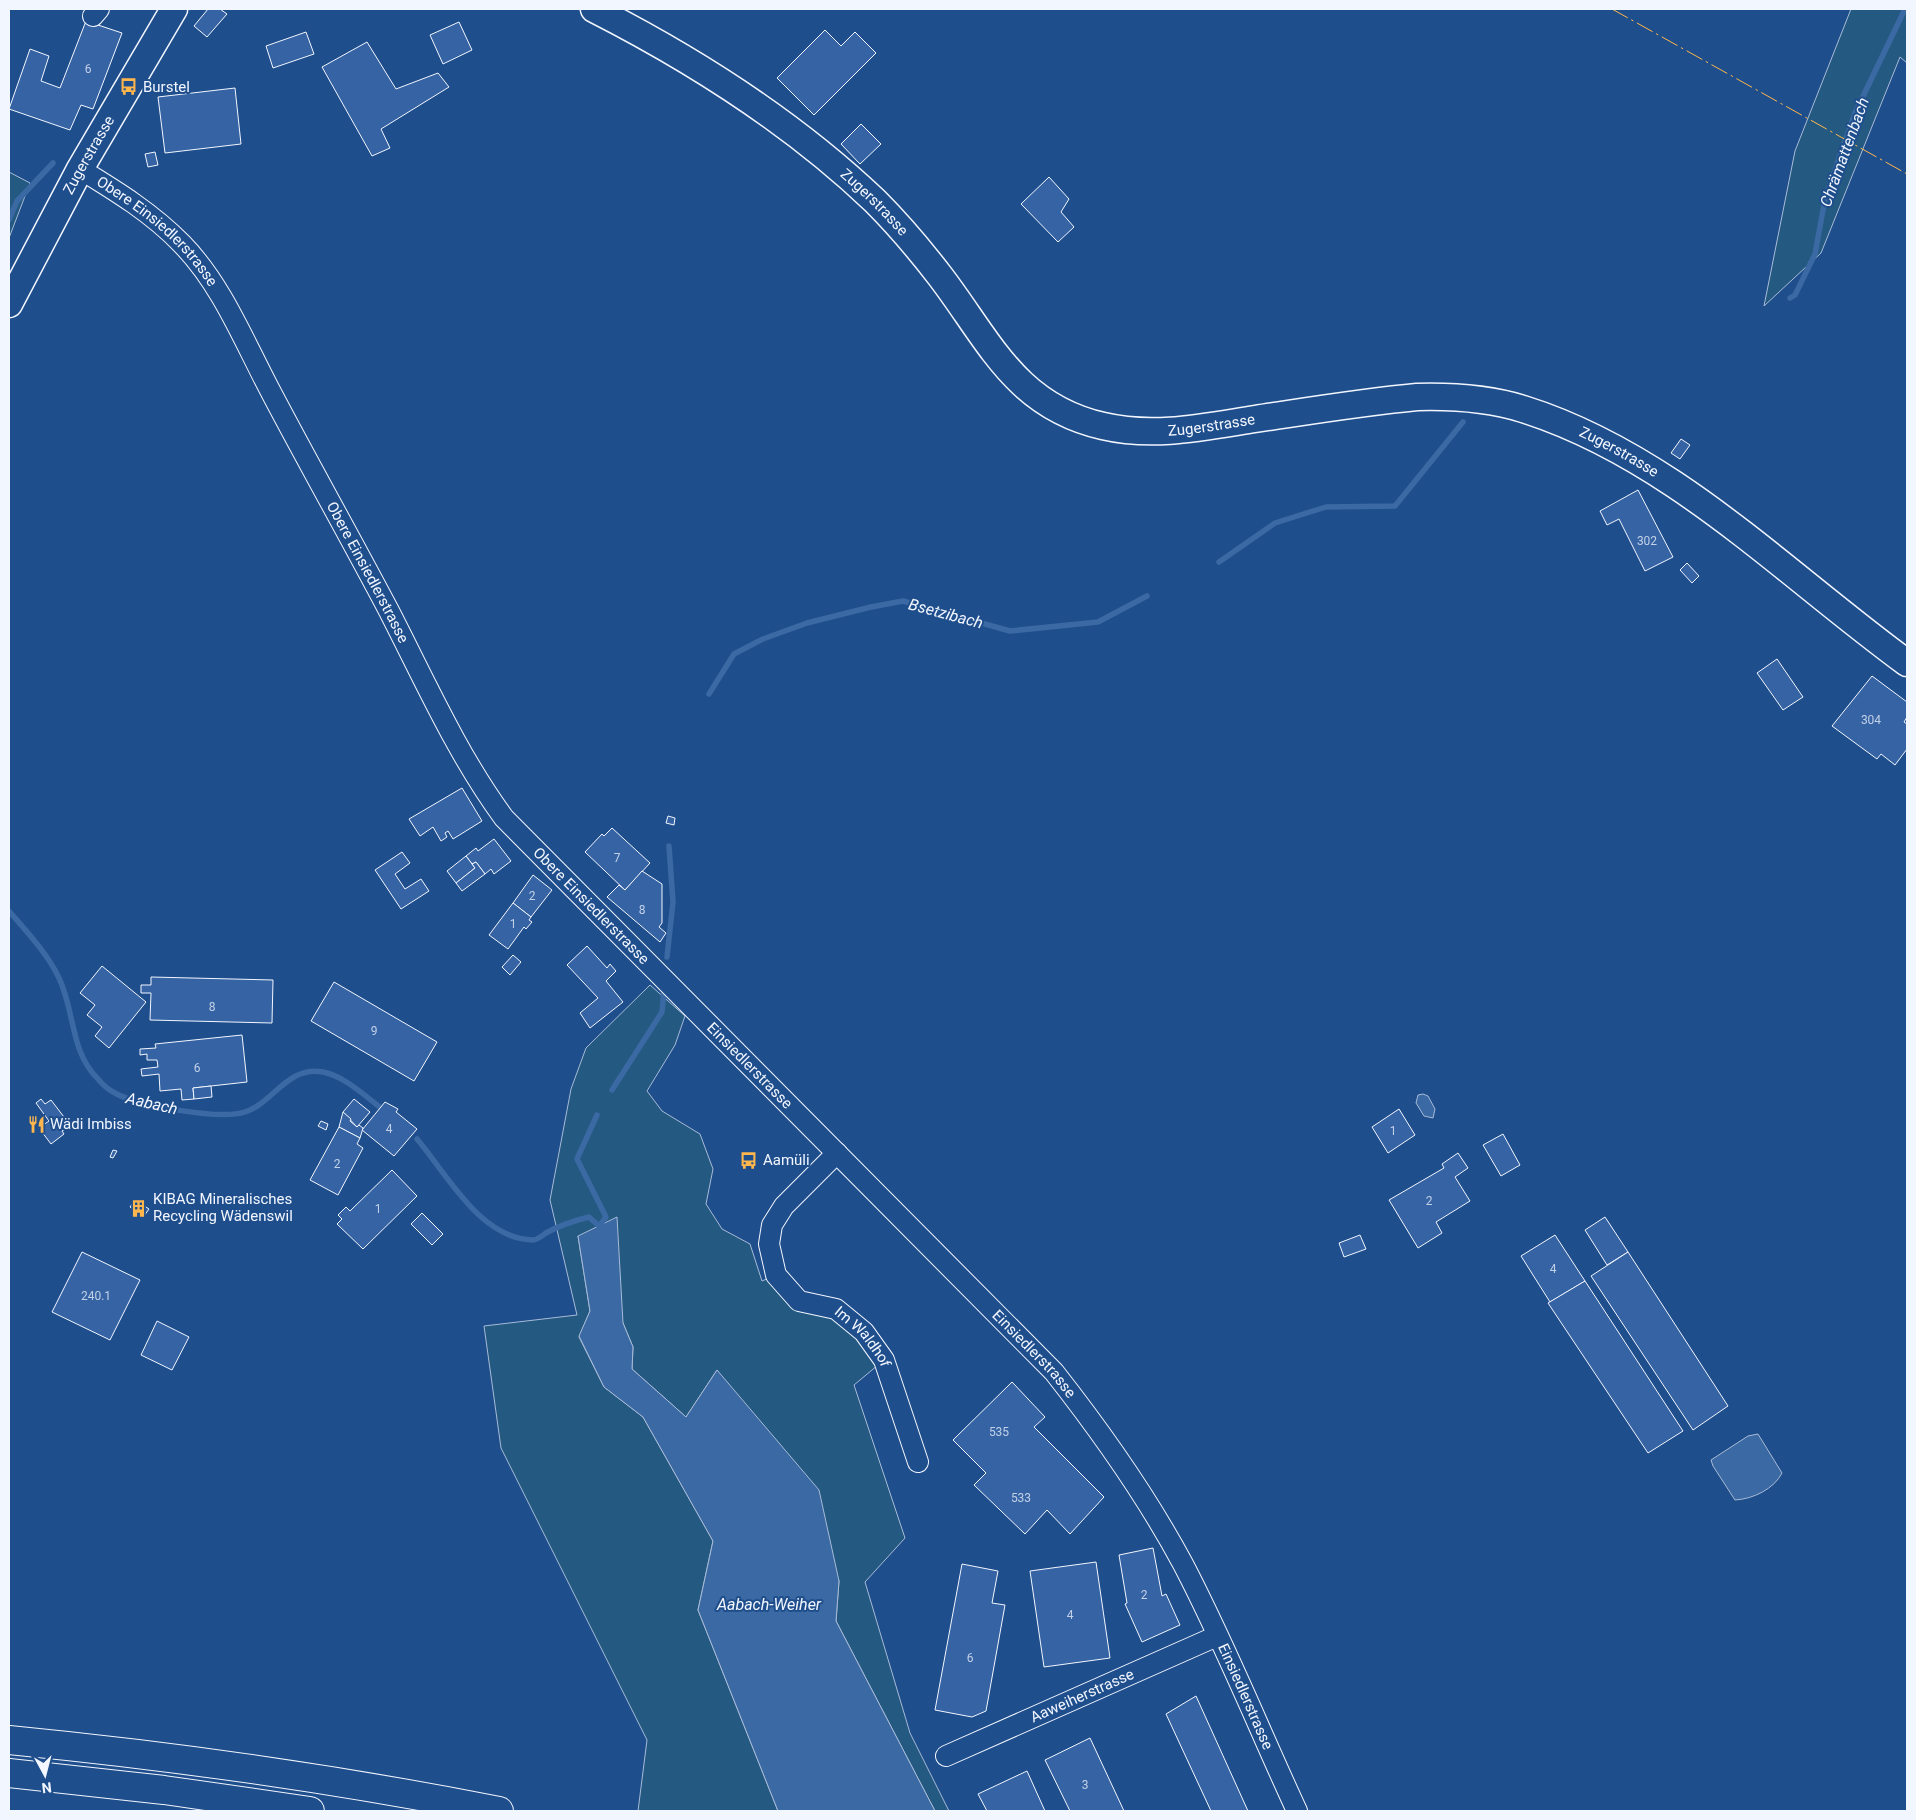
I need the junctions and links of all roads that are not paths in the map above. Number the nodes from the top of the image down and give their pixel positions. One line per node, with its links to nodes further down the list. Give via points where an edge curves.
1 (174, 9): 3 (main road, Zugerstrasse)
2 (594, 9): 5 (main road, Zugerstrasse, via 649,37 722,81 836,165 907,236 1007,369 1026,388 1074,416 1102,426 1156,432 1417,396 1450,396 1521,408 1584,434 1670,483 1722,518 1850,622)
3 (80, 169): 4 (main road, Zugerstrasse); 6 (street, Obere Einsiedlerstrasse, via 159,222 199,266 236,323 482,788 516,830)
4 (9, 304)
5 (1907, 663)
6 (662, 975): 7 (street, Einsiedlerstrasse)
7 (836, 1153): 8 (street, Im Waldhof, via 784,1206 772,1225 769,1244 776,1275 798,1301 836,1309 864,1332 884,1360); 9 (street, Einsiedlerstrasse, via 1054,1372 1101,1432 1146,1499 1183,1564)
8 (918, 1462)
9 (1217, 1636): 11 (street, Aaweiherstrasse); 15 (street, Einsiedlerstrasse)
10 (9, 1740): 14 (highway, via 270,1772)
11 (946, 1756)
12 (9, 1774): 13 (highway, via 164,1790)
13 (310, 1811)
14 (499, 1811)
15 (1297, 1811)

